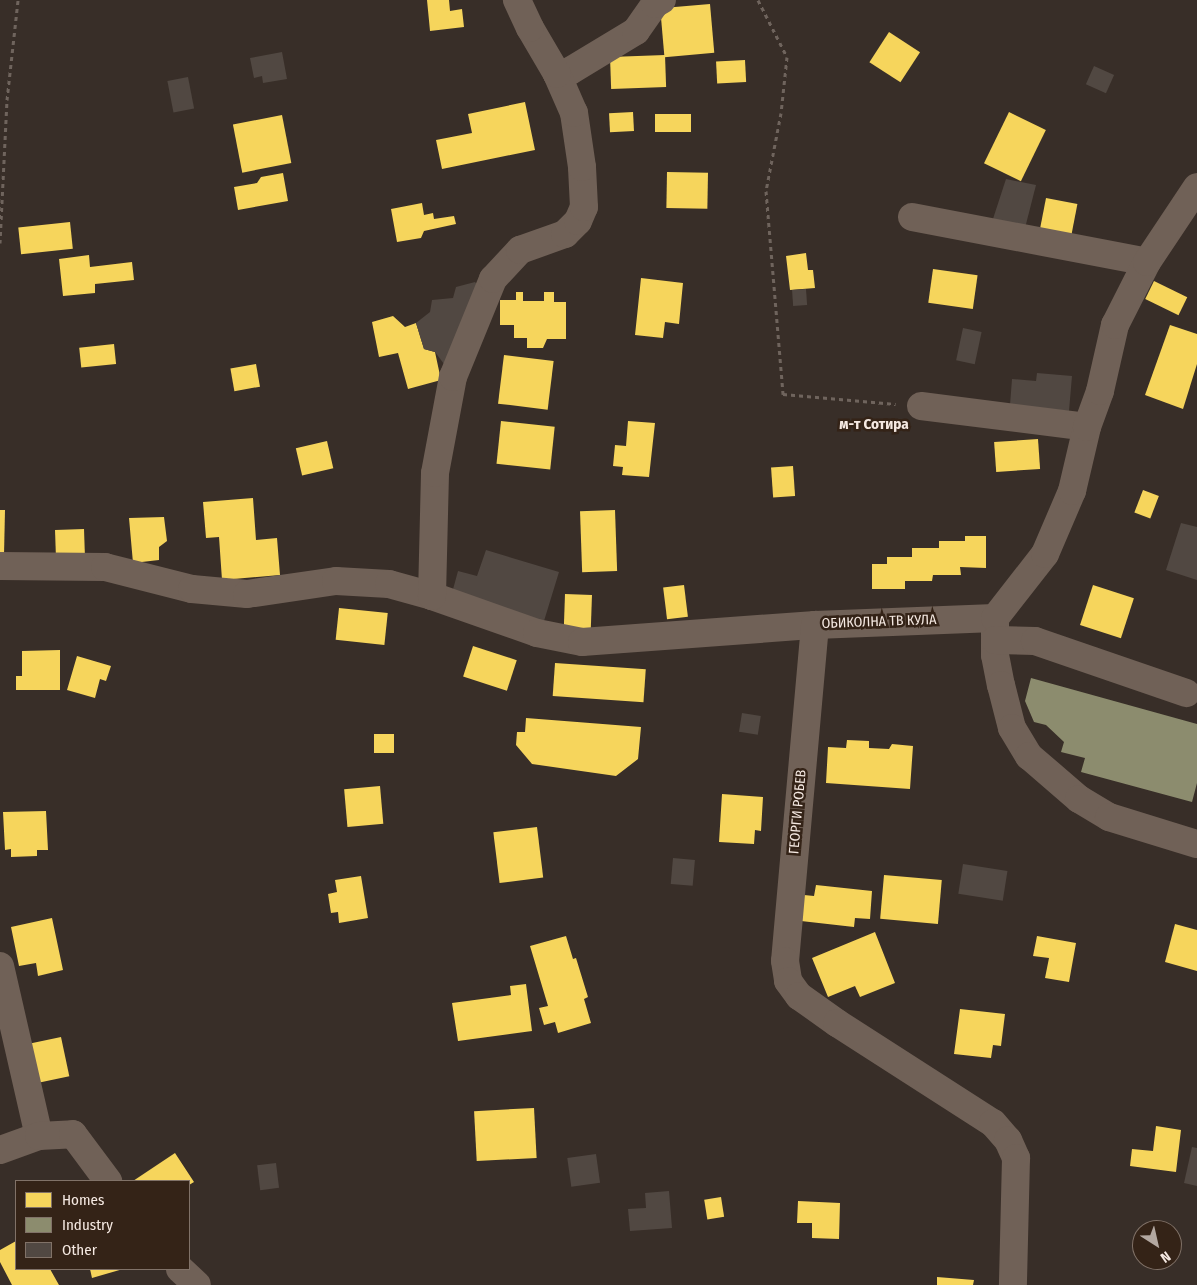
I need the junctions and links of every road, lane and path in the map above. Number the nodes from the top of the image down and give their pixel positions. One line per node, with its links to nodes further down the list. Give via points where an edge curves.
1 (18, 0): 8 (path, via 7,100)
2 (517, 0): 5 (street)
3 (662, 0): 5 (street, via 636,31 570,71)
4 (758, 0): 10 (path, via 787,58 782,114 766,191 783,394)
5 (557, 74): 13 (street, via 574,113 584,208 578,221 565,234 520,250 493,279 453,376 435,473)
6 (1197, 187): 9 (street)
7 (912, 217): 9 (street)
8 (0, 243)
9 (1147, 262): 11 (street, via 1115,325 1100,391)
10 (921, 406): 11 (street)
11 (1087, 427): 15 (street, via 1072,491 1045,554)
12 (0, 566): 13 (street, ОБИКОЛНА ТВ КУЛА, via 105,567 192,589 247,594 336,581 389,584)
13 (432, 596): 14 (street, ОБИКОЛНА ТВ КУЛА, via 537,633 582,642)
14 (815, 625): 15 (street, ОБИКОЛНА ТВ КУЛА); 24 (street, ГЕОРГИ РОБЕВ, via 785,961 788,981 799,996 993,1123 1008,1140 1016,1158)
15 (995, 629): 16 (street, ОБИКОЛНА ТВ КУЛА); 17 (street, via 1000,685 1012,728 1029,756 1073,794 1109,817)
16 (1186, 694)
17 (1197, 844)
18 (0, 966): 19 (street)
19 (39, 1136): 20 (street); 21 (street, via 74,1134)
20 (0, 1150)
21 (107, 1180)
22 (181, 1270): 23 (street)
23 (197, 1285)
24 (1013, 1285)

